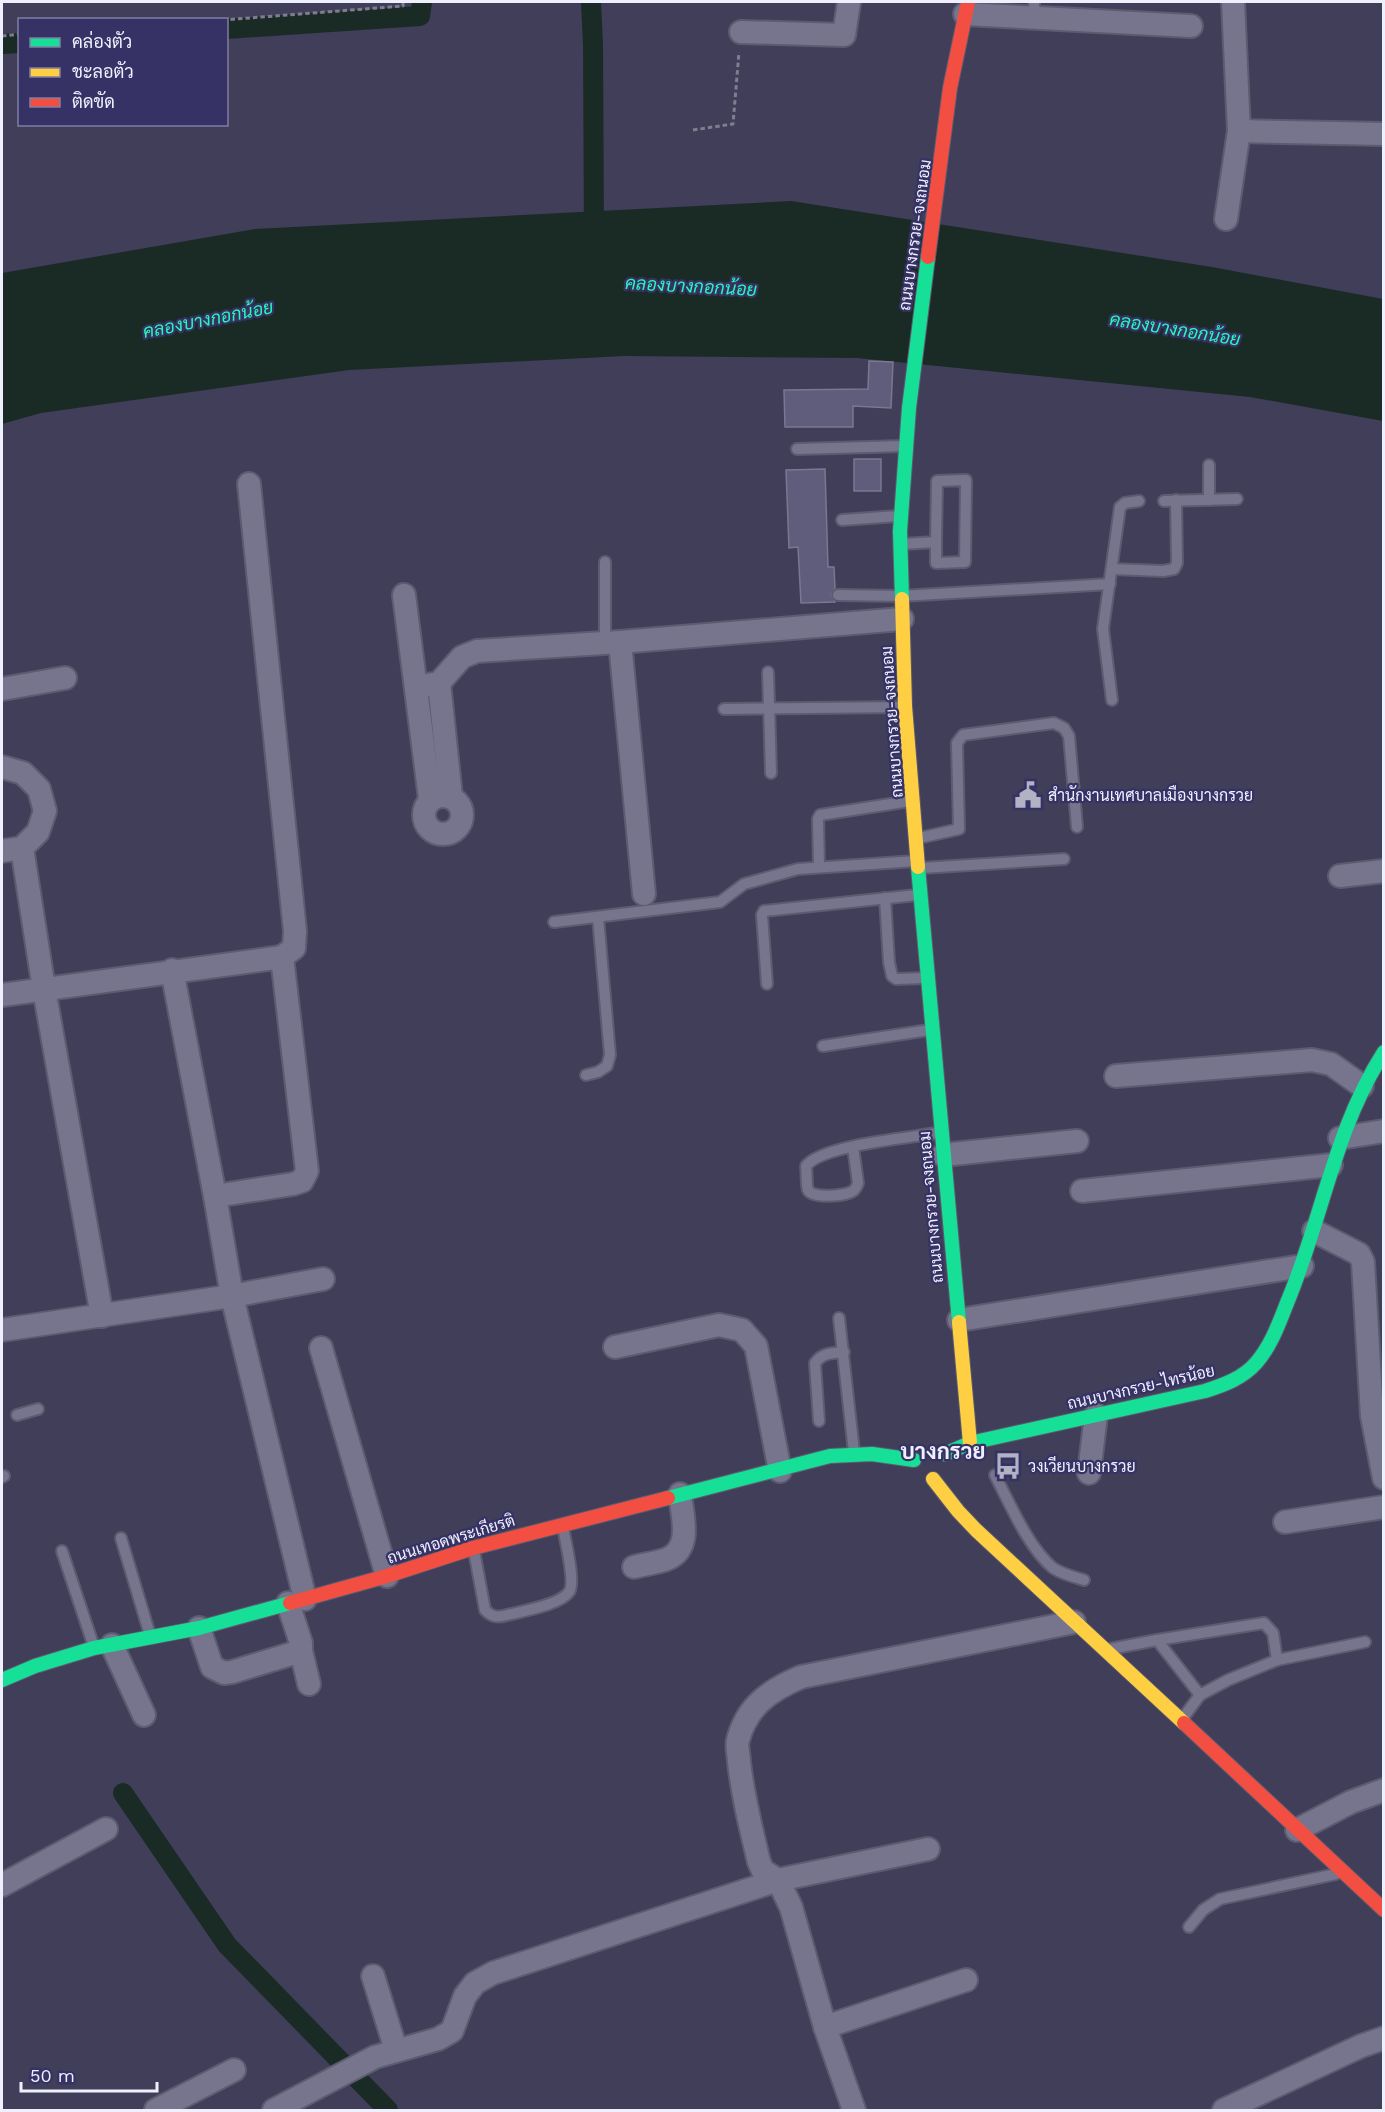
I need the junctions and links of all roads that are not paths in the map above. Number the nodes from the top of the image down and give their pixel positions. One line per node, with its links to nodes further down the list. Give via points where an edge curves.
1 (849, 2): 6 (street, via 844,35)
2 (1233, 2): 7 (street)
3 (967, 8): 4 (street); 10 (main road, ถนนบางกรวย-จงถนอม, via 950,88)
4 (1034, 10): 5 (street)
5 (1191, 26)
6 (741, 32)
7 (1239, 131): 8 (street); 9 (street)
8 (1383, 134)
9 (1226, 219)
10 (906, 446): 11 (lane); 19 (main road, ถนนบางกรวย-จงถนอม)
11 (797, 449)
12 (1209, 465): 16 (lane)
13 (249, 484): 56 (street, via 295,931 294,948)
14 (1237, 499): 16 (lane)
15 (1176, 500): 16 (lane); 18 (lane); 24 (lane, via 1174,568)
16 (1209, 500)
17 (1139, 501): 24 (lane, via 1120,507)
18 (1164, 501)
19 (901, 516): 20 (lane); 22 (main road, ถนนบางกรวย-จงถนอม)
20 (842, 520)
21 (936, 542): 21 (lane, via 936,563 965,562 966,480 937,481); 22 (lane)
22 (900, 545): 28 (main road, ถนนบางกรวย-จงถนอม)
23 (605, 562): 30 (lane)
24 (1112, 569): 25 (lane)
25 (1110, 584): 28 (lane); 36 (lane, via 1103,629)
26 (404, 595): 34 (street)
27 (838, 595): 28 (lane)
28 (901, 596): 29 (main road, ถนนบางกรวย-จงถนอม)
29 (902, 619): 30 (street); 37 (main road, ถนนบางกรวย-จงถนอม)
30 (612, 643): 33 (street, via 477,651 462,657); 51 (street)
31 (768, 672): 38 (lane)
32 (64, 678): 35 (street)
33 (439, 683): 34 (street); 34 (street, via 441,798)
34 (416, 687)
35 (2, 689)
36 (1112, 700)
37 (905, 706): 38 (lane); 42 (main road, ถนนบางกรวย-จงถนอม)
38 (769, 708): 39 (lane); 41 (lane)
39 (724, 709)
40 (2, 767): 45 (street, via 23,773 39,789 45,811 38,832)
41 (771, 773)
42 (913, 800): 44 (main road, ถนนบางกรวย-จงถนอม); 48 (lane, via 820,815)
43 (1077, 827): 44 (lane, via 1069,736 1054,723 963,735 957,743 960,829)
44 (916, 839): 47 (main road, ถนนบางกรวย-จงถนอม)
45 (12, 849): 60 (street)
46 (1064, 859): 47 (lane)
47 (918, 864): 48 (lane); 52 (main road, ถนนบางกรวย-จงถนอม)
48 (819, 867): 54 (lane, via 744,884 720,902)
49 (1383, 871): 50 (street)
50 (1340, 876)
51 (644, 894)
52 (921, 895): 53 (lane); 58 (main road, ถนนบางกรวย-จงถนอม)
53 (885, 898): 58 (lane, via 892,976); 59 (lane, via 764,912)
54 (598, 917): 55 (lane); 65 (lane, via 610,1055 608,1066)
55 (554, 922)
56 (282, 957): 57 (street); 76 (street, via 307,1171 302,1181 293,1184)
57 (172, 970): 60 (street); 76 (street)
58 (928, 978): 62 (main road, ถนนบางกรวย-จงถนอม)
59 (767, 984)
60 (44, 989): 61 (street); 82 (street)
61 (2, 995)
62 (932, 1030): 63 (lane); 69 (main road, ถนนบางกรวย-จงถนอม)
63 (823, 1046)
64 (1383, 1052): 67 (main road, ถนนบางกรวย-ไทรน้อย)
65 (586, 1075)
66 (1116, 1076): 67 (street, via 1312,1060 1331,1064)
67 (1362, 1086): 70 (main road, ถนนบางกรวย-ไทรน้อย)
68 (1383, 1131): 70 (street)
69 (940, 1132): 72 (lane); 73 (main road, ถนนบางกรวย-จงถนอม)
70 (1340, 1138): 74 (main road, ถนนบางกรวย-ไทรน้อย)
71 (1077, 1141): 73 (street)
72 (853, 1147): 72 (lane, via 811,1160 806,1166 808,1190 812,1194 833,1195 856,1188)
73 (943, 1155): 84 (main road, ถนนบางกรวย-จงถนอม)
74 (1331, 1165): 75 (street); 77 (main road, ถนนบางกรวย-ไทรน้อย)
75 (1082, 1191)
76 (215, 1196): 80 (street)
77 (1314, 1231): 78 (main road, ถนนบางกรวย-ไทรน้อย); 81 (street, via 1359,1254)
78 (1302, 1266): 84 (street); 91 (main road, ถนนบางกรวย-ไทรน้อย, via 1268,1347 1242,1377 1205,1391)
79 (323, 1279): 80 (street)
80 (232, 1296): 82 (street); 117 (street)
81 (1374, 1298): 92 (street)
82 (102, 1316): 85 (street)
83 (839, 1318): 88 (lane)
84 (958, 1320): 94 (main road, ถนนบางกรวย-จงถนอม)
85 (2, 1330)
86 (615, 1347): 98 (street, via 719,1325 742,1330 756,1346)
87 (321, 1348): 114 (street)
88 (844, 1352): 93 (lane, via 819,1357 815,1363); 95 (lane)
89 (38, 1409): 90 (lane)
90 (17, 1415)
91 (1096, 1415): 94 (main road, ถนนบางกรวย-ไทรน้อย); 100 (street)
92 (1378, 1416): 102 (street)
93 (819, 1421)
94 (970, 1443): 97 (main road, ถนนบางกรวย-ไทรน้อย)
95 (854, 1453): 96 (main road, ถนนเทอดพระเกียรติ); 98 (main road, ถนนเทอดพระเกียรติ)
96 (875, 1454): 97 (main road, ถนนเทอดพระเกียรติ); 99 (main road)
97 (933, 1464): 107 (main road)
98 (780, 1471): 104 (main road, ถนนเทอดพระเกียรติ)
99 (896, 1472)
100 (1089, 1473)
101 (995, 1475): 115 (lane)
102 (1383, 1478)
103 (954, 1484): 107 (main road)
104 (680, 1494): 109 (main road, ถนนเทอดพระเกียรติ); 113 (street, via 683,1546 668,1559)
105 (932, 1500): 107 (main road)
106 (1383, 1507): 108 (street)
107 (962, 1515): 115 (main road)
108 (1285, 1522)
109 (563, 1524): 111 (main road, ถนนเทอดพระเกียรติ); 111 (lane, via 572,1582 570,1592 559,1600 507,1615 499,1617 485,1610)
110 (121, 1538): 120 (lane)
111 (474, 1548): 114 (main road, ถนนเทอดพระเกียรติ)
112 (62, 1551): 123 (lane)
113 (634, 1567)
114 (387, 1576): 117 (main road, ถนนเทอดพระเกียรติ)
115 (1045, 1577): 116 (lane, via 1062,1573); 118 (main road)
116 (1084, 1580)
117 (297, 1601): 119 (main road, ถนนเทอดพระเกียรติ); 125 (street)
118 (1074, 1622): 124 (main road); 137 (street, via 801,1677 779,1686 760,1701 747,1717 737,1742 743,1797 759,1862 763,1871)
119 (199, 1628): 120 (main road, ถนนเทอดพระเกียรติ); 125 (street, via 212,1666 224,1673)
120 (151, 1638): 123 (main road, ถนนเทอดพระเกียรติ)
121 (1157, 1640): 124 (lane); 126 (lane, via 1264,1623 1273,1633); 129 (lane)
122 (1365, 1642): 126 (lane)
123 (103, 1647): 127 (main road, ถนนเทอดพระเกียรติ, via 35,1666); 130 (street)
124 (1104, 1650): 131 (main road)
125 (301, 1651): 128 (street)
126 (1277, 1660): 129 (lane)
127 (2, 1680)
128 (309, 1684)
129 (1200, 1695): 131 (lane)
130 (144, 1715)
131 (1181, 1720): 134 (main road)
132 (1383, 1790): 134 (street)
133 (106, 1829): 138 (street)
134 (1297, 1830): 136 (main road)
135 (928, 1849): 137 (street)
136 (1342, 1872): 139 (main road); 140 (lane, via 1220,1899 1203,1910)
137 (778, 1880): 143 (street, via 792,1907); 145 (street, via 493,1973 475,1983 465,1996 452,2031 438,2040)
138 (2, 1885)
139 (1383, 1910)
140 (1189, 1928)
141 (373, 1976): 145 (street)
142 (966, 1980): 143 (street)
143 (825, 2027): 149 (street)
144 (1383, 2038): 150 (street)
145 (396, 2050): 148 (street)
146 (234, 2070): 147 (street)
147 (156, 2110)
148 (274, 2110)
149 (854, 2110)
150 (1224, 2110)

